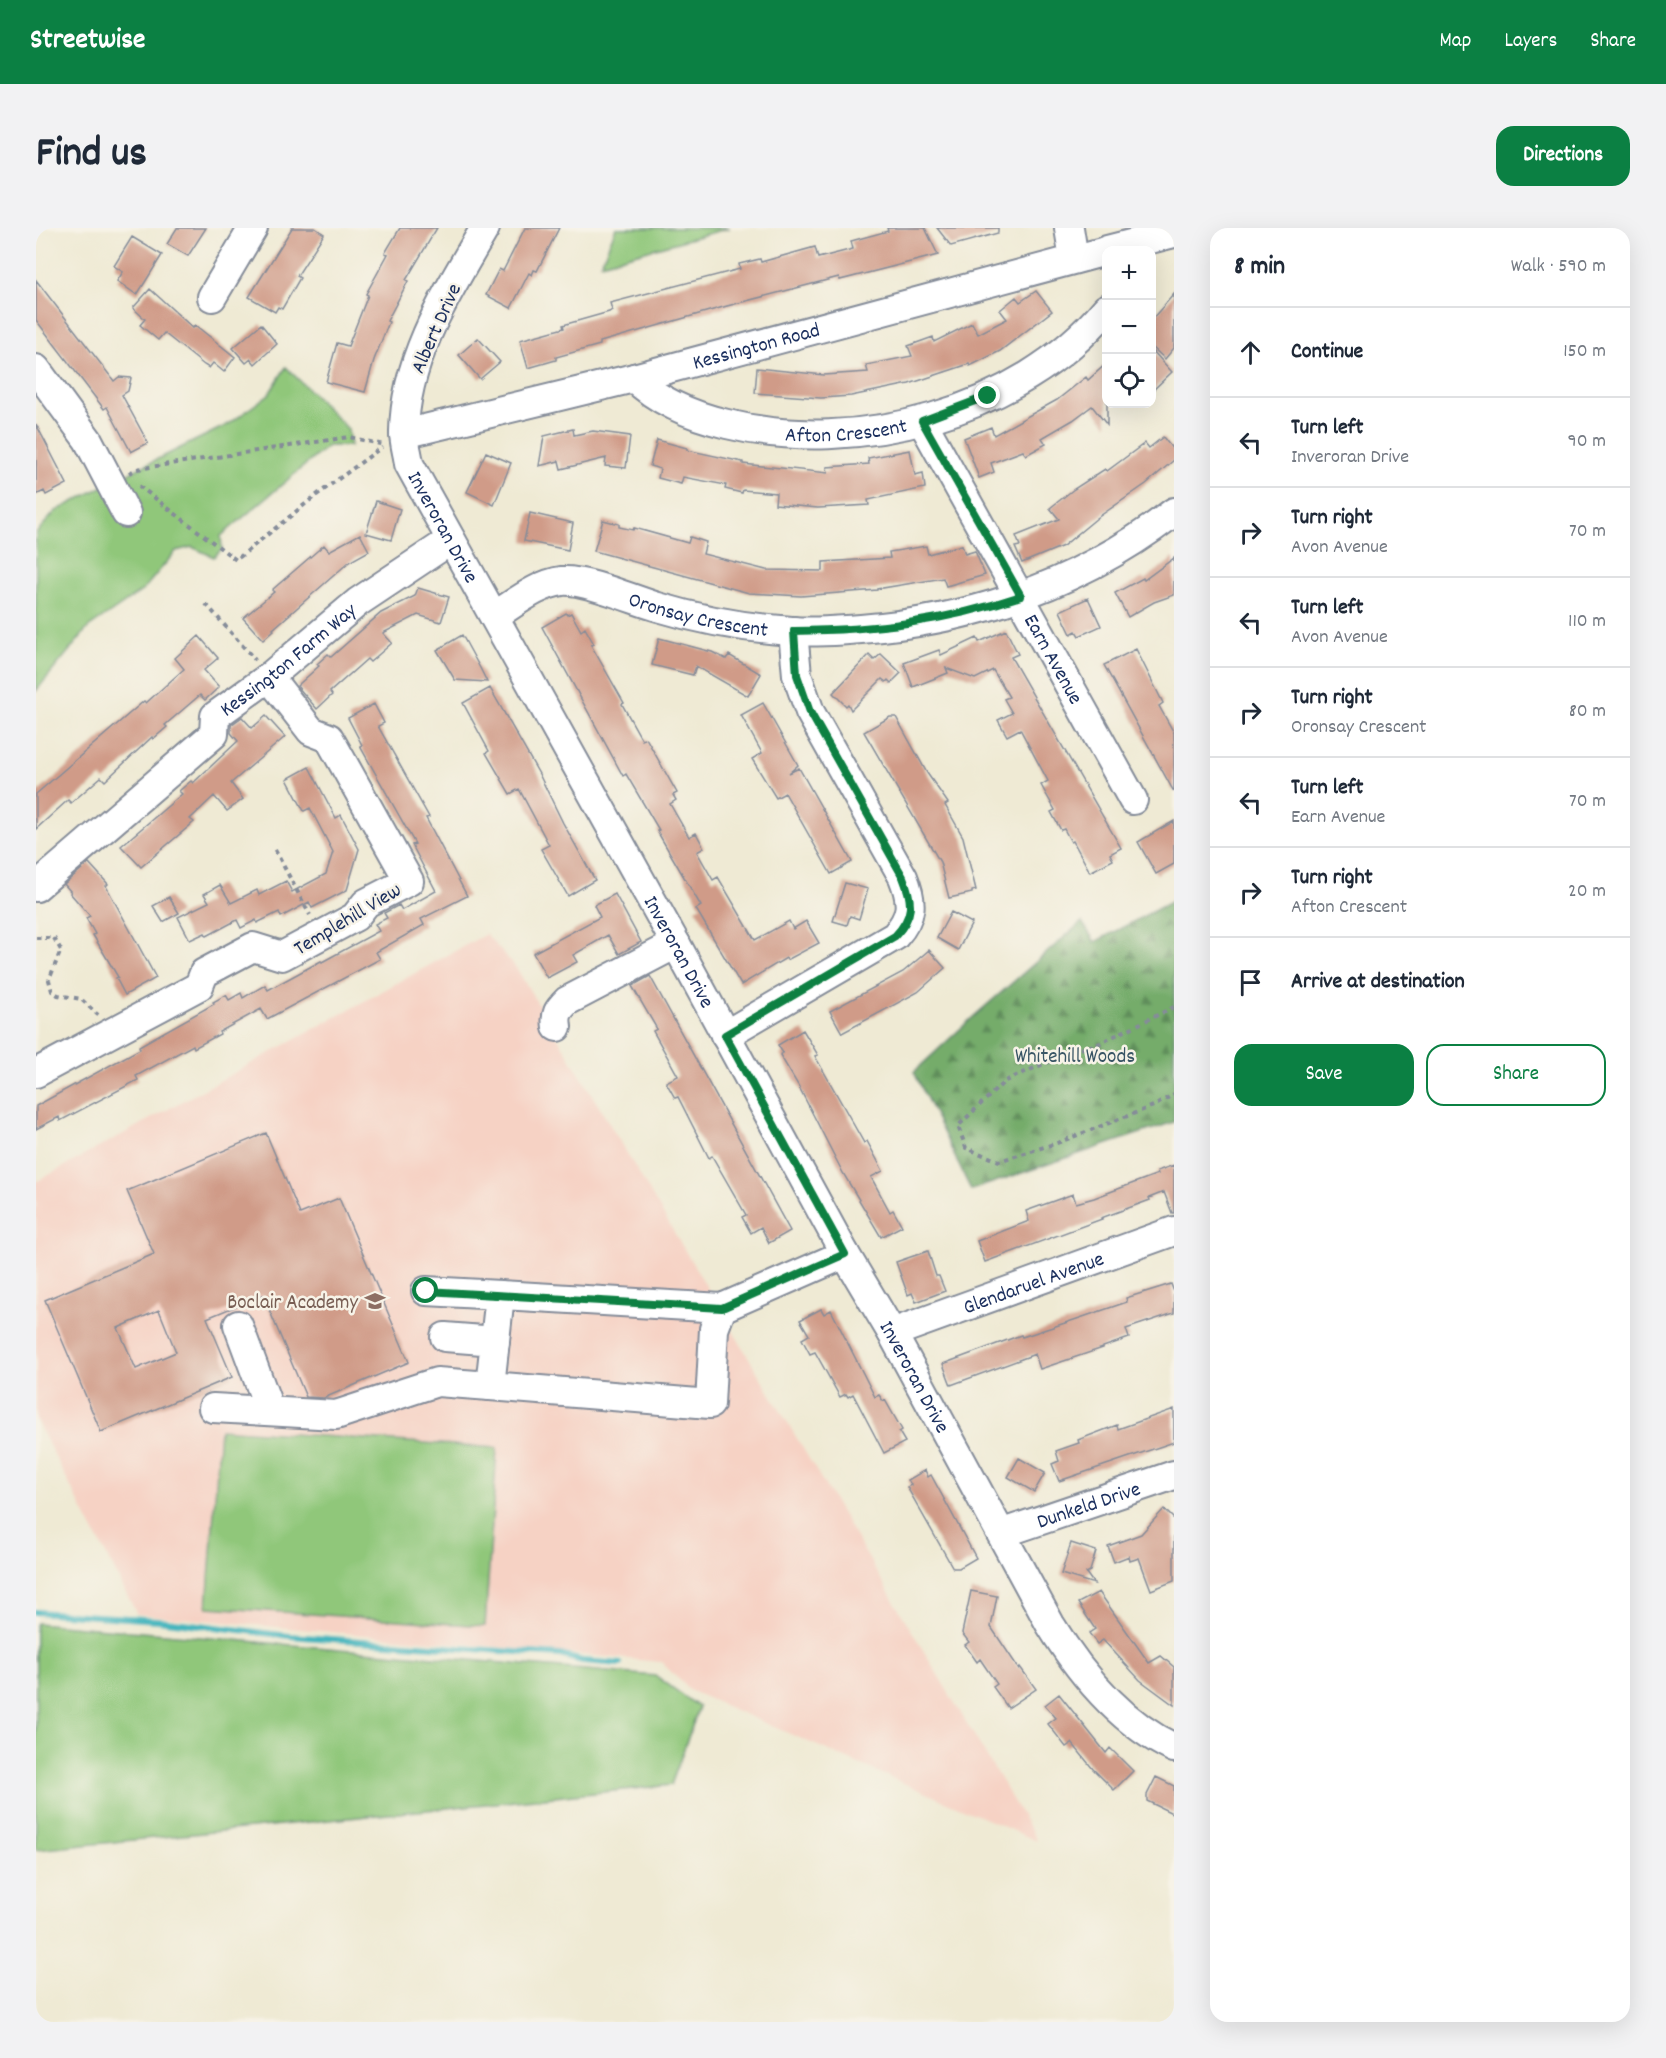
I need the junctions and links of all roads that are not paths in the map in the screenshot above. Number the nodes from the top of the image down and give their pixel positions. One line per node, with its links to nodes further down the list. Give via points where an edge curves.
1 (253, 228): 8 (street)
2 (485, 228): 13 (street, Albert Drive, via 444,299 415,366)
3 (1070, 228): 7 (street)
4 (1157, 241): 5 (street, Kessington Road)
5 (1132, 246)
6 (1102, 252): 7 (street, Kessington Road)
7 (1074, 259): 11 (street, Kessington Road)
8 (212, 297)
9 (1102, 315): 12 (street, Afton Crescent, via 1067,348 1026,376 988,396)
10 (36, 369): 14 (street, via 88,440)
11 (634, 378): 12 (street, Afton Crescent, via 647,390 686,411 747,429 845,435); 13 (street, Kessington Road)
12 (922, 421): 17 (street, Earn Avenue)
13 (394, 440): 16 (street, Inveroran Drive)
14 (118, 496)
15 (1174, 512): 17 (street, Oronsay Crescent, via 1114,553)
16 (451, 540): 18 (street, Inveroran Drive); 20 (street, Kessington Farm Way, via 358,602)
17 (1021, 596): 19 (street, Oronsay Crescent, via 987,608 908,624); 21 (street, Earn Avenue)
18 (494, 616): 19 (street, Oronsay Crescent, via 550,584 564,581 721,622); 23 (street, Inveroran Drive)
19 (794, 631): 25 (street, via 797,675 810,712 903,877 910,914 895,936)
20 (269, 677): 22 (street, Kessington Farm Way, via 215,716 214,734); 26 (street, Templehill View, via 311,731 329,738 409,881 366,903 355,917 282,956 253,947 204,974 199,986)
21 (1133, 800)
22 (36, 887)
23 (675, 944): 24 (street, via 567,1001 558,1010); 25 (street, Inveroran Drive)
24 (557, 1027)
25 (725, 1035): 28 (street, Inveroran Drive)
26 (36, 1073)
27 (1174, 1231): 33 (street, Glendaruel Avenue)
28 (845, 1254): 31 (street); 33 (street, Inveroran Drive)
29 (426, 1291): 30 (street)
30 (500, 1295): 31 (street); 35 (street)
31 (722, 1308): 36 (street, via 714,1329 710,1404)
32 (238, 1325): 38 (street)
33 (892, 1333): 40 (street, Inveroran Drive)
34 (445, 1337): 35 (street)
35 (495, 1341): 36 (street)
36 (490, 1386): 38 (street, via 437,1382 336,1415)
37 (213, 1408): 38 (street)
38 (270, 1411)
39 (1174, 1475): 40 (street, Dunkeld Drive)
40 (1003, 1533): 41 (street, Inveroran Drive, via 1050,1624 1086,1676 1138,1725)
41 (1174, 1748)

